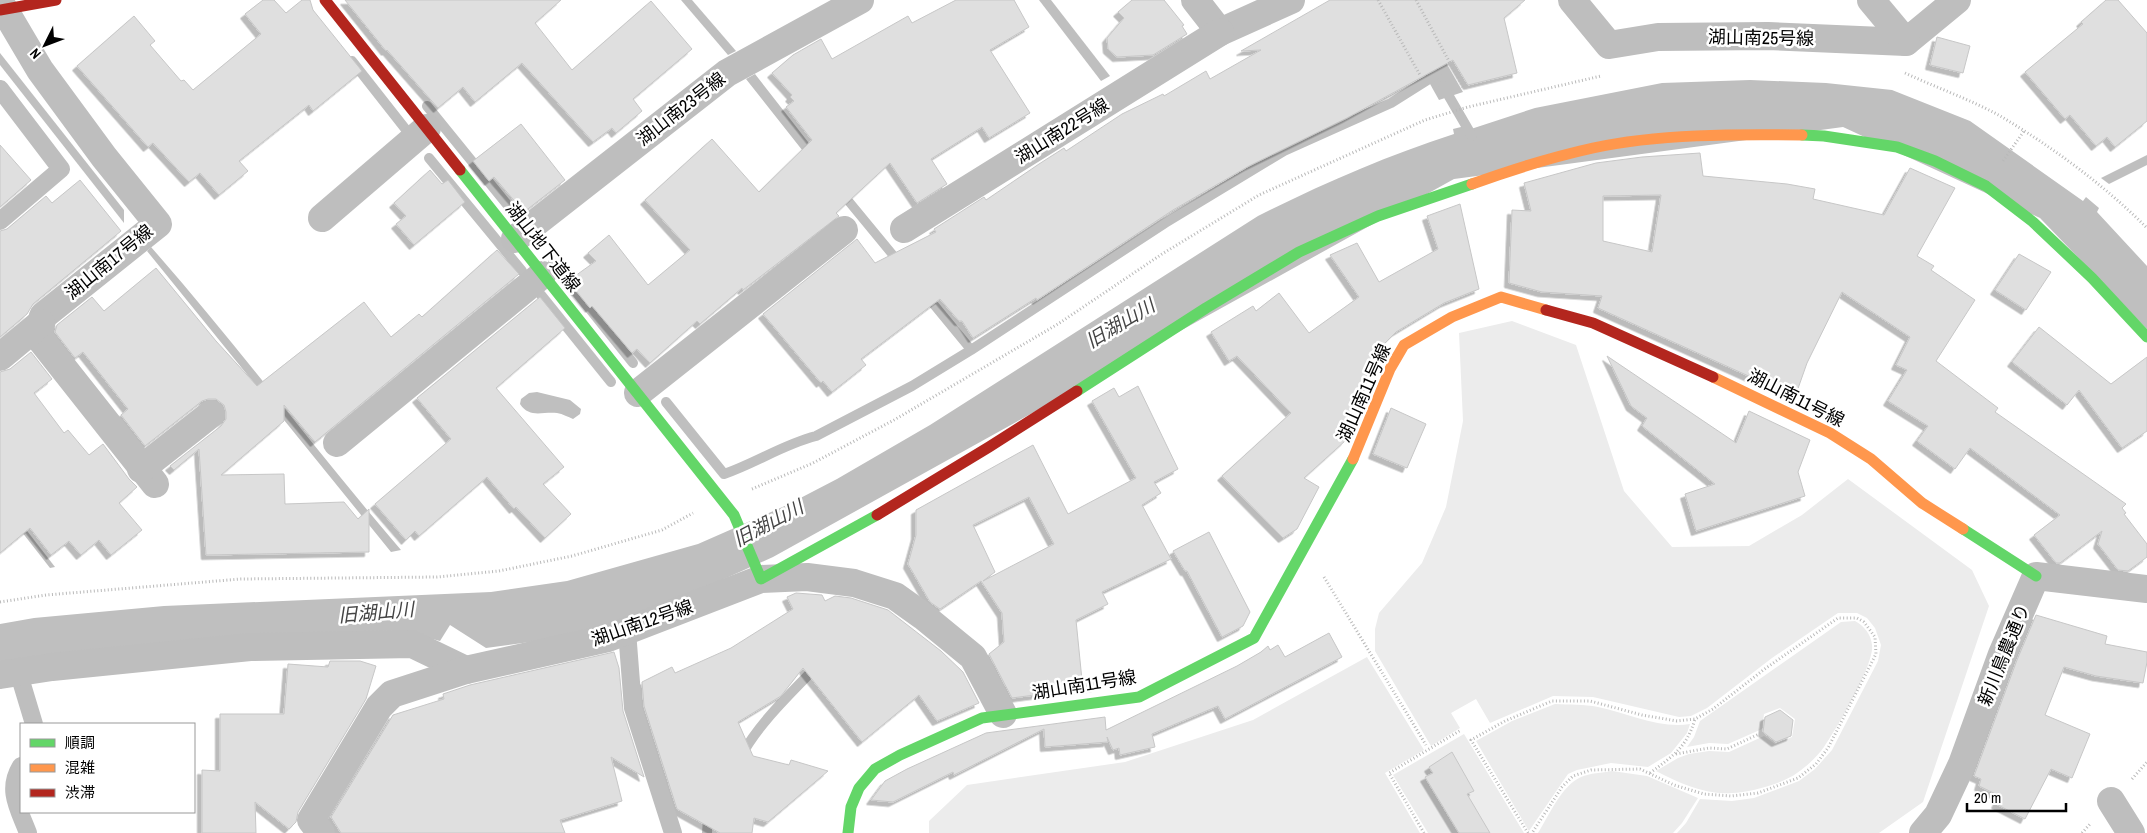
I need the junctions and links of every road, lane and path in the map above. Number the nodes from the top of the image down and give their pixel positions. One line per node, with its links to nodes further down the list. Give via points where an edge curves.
1 (56, 0): 11 (street)
2 (325, 0): 19 (street, 湖山地下道線)
3 (860, 0): 25 (street, 湖山南23号線, via 727,73)
4 (1195, 0): 12 (street)
5 (1291, 0): 12 (street, 湖山南22号線)
6 (1378, 0): 16 (path)
7 (1416, 0): 18 (path)
8 (1572, 0): 13 (street, 湖山南25号線, via 1609,45 1658,37 1768,36)
9 (1871, 0): 13 (street)
10 (1957, 0): 13 (street)
11 (2, 10): 27 (street, 湖山南17号線, via 40,70 158,224 43,316)
12 (1220, 32): 23 (street, 湖山南22号線)
13 (1906, 42)
14 (1904, 72): 22 (path, via 2009,122 2076,165)
15 (1609, 74): 33 (path, via 1478,104 1426,120 1258,194 1058,324 894,420 813,463)
16 (1420, 75)
17 (0, 89): 21 (lane, via 61,169)
18 (1464, 89)
19 (427, 128): 20 (street); 25 (street, 湖山地下道線)
20 (322, 218)
21 (0, 221)
22 (2147, 228)
23 (904, 229)
24 (844, 230): 30 (street)
25 (515, 239): 26 (street, 湖山地下道線)
26 (542, 275): 30 (street, 湖山地下道線); 32 (street)
27 (41, 323): 29 (street); 31 (street, via 38,336 148,477)
28 (2147, 338): 35 (street, via 2092,278 2033,222 1986,186 1898,147 1824,136 1748,134 1640,141 1593,148 1511,170 1378,216 1299,252 878,514 794,559)
29 (0, 356)
30 (638, 393): 33 (street, 湖山地下道線)
31 (210, 414)
32 (337, 443)
33 (724, 502): 35 (street, 湖山地下道線, via 734,515); 38 (path, via 693,513 662,530 572,556 499,571 437,577 242,579 46,595)
34 (1302, 548): 36 (street, 湖山南11号線, via 1358,450 1390,369 1404,345 1452,317 1501,297 1593,323 1830,433 1871,459 1922,503); 42 (street, 湖山南11号線, via 1254,638 1139,697); 47 (path, via 1316,565)
35 (759, 573): 39 (street, 湖山南12号線); 42 (street, 湖山南12号線, via 854,583 895,596 973,657)
36 (2036, 576): 37 (street); 61 (street, 新川鳥農通り, via 2002,654 1962,764 1938,815)
37 (2147, 589)
38 (0, 602)
39 (627, 631): 40 (street, 湖山南12号線); 56 (lane, via 633,708)
40 (466, 670): 41 (street, via 412,644 250,647); 54 (street, 湖山南12号線, via 392,694 384,700)
41 (9, 673): 44 (lane)
42 (1003, 714): 57 (street, 湖山南11号線, via 982,718 956,729 875,769 859,788 851,806)
43 (1695, 719): 48 (path, via 1690,735); 50 (path, via 1838,618 1857,618 1875,637 1876,654 1828,748 1816,764 1798,778 1758,793 1731,796 1704,794); 59 (path, via 1677,722 1590,701 1552,700 1471,740)
44 (34, 723)
45 (1461, 730): 58 (path, via 1389,773)
46 (1759, 734): 48 (path, via 1728,749 1709,748)
47 (1426, 745)
48 (1676, 754): 50 (path)
49 (20, 768): 52 (lane, via 14,778 14,797)
50 (1650, 772): 60 (path, via 1616,768 1591,770 1573,776 1562,787)
51 (2111, 801): 62 (street)
52 (20, 812)
53 (20, 813): 55 (lane)
54 (309, 829)
55 (28, 833)
56 (673, 833)
57 (848, 833)
58 (1424, 833)
59 (1528, 833)
60 (1532, 833)
61 (1923, 833)
62 (2131, 833)

